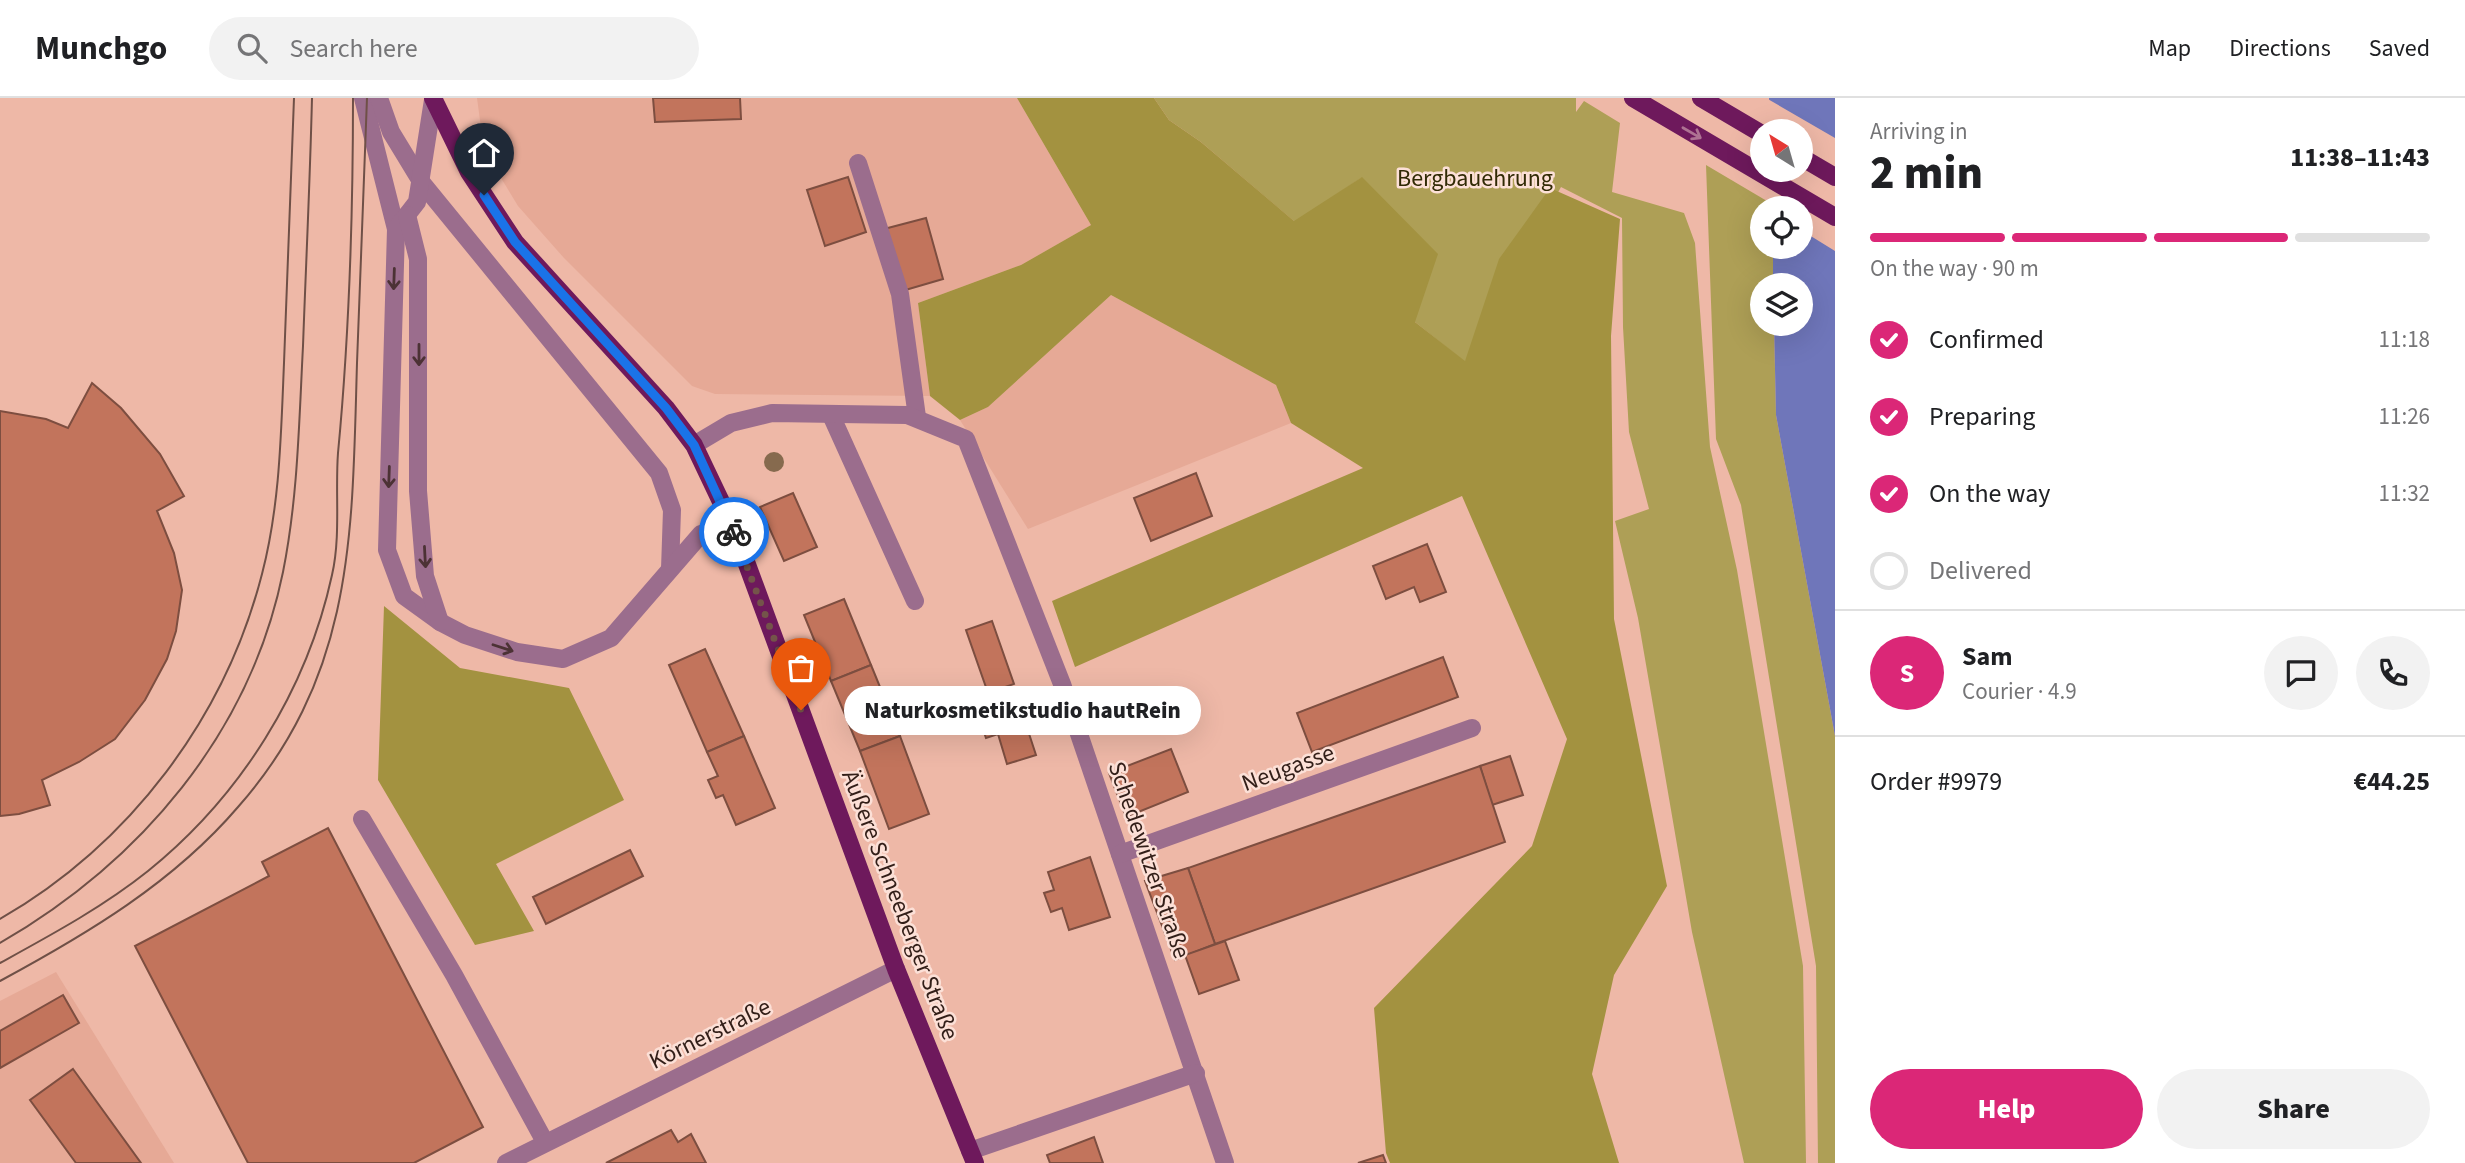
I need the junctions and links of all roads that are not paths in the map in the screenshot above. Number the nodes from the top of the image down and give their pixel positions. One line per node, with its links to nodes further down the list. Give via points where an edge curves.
1 (363, 98): 13 (street)
2 (379, 98): 10 (street, via 391,132)
3 (1633, 98): 12 (main road, one-way to 12)
4 (1701, 98): 6 (main road)
5 (433, 99): 10 (street); 16 (main road, Äußere Schneeberger Straße, via 469,172 515,242)
6 (1750, 127)
7 (858, 163): 15 (street, via 900,294)
8 (1813, 164): 9 (main road)
9 (1835, 177)
10 (422, 183): 11 (street, via 417,202); 18 (street, via 659,473 672,510)
11 (407, 215): 13 (street); 20 (street, one-way to 20, via 418,259 418,491 425,576)
12 (1835, 217)
13 (396, 229): 20 (street, one-way to 20, via 387,550 404,596)
14 (831, 415): 15 (street, Schedewitzer Straße); 16 (street, Schedewitzer Straße, via 772,413 731,424); 19 (street)
15 (917, 417): 23 (street, Schedewitzer Straße, via 966,439 1062,684)
16 (694, 445): 17 (main road, Äußere Schneeberger Straße)
17 (734, 529): 18 (street, via 701,534); 24 (main road, Äußere Schneeberger Straße)
18 (670, 569): 20 (street, one-way to 18, via 517,652 563,659 611,638)
19 (915, 601)
20 (440, 622)
21 (1472, 728): 23 (street, Neugasse)
22 (362, 819): 26 (street)
23 (1120, 854): 25 (street, Schedewitzer Straße)
24 (896, 969): 26 (street, Körnerstraße); 27 (main road, Äußere Schneeberger Straße)
25 (1196, 1073): 27 (street); 29 (street, Schedewitzer Straße)
26 (545, 1142): 28 (street, Körnerstraße)
27 (973, 1157)
28 (506, 1163)
29 (1225, 1163)

